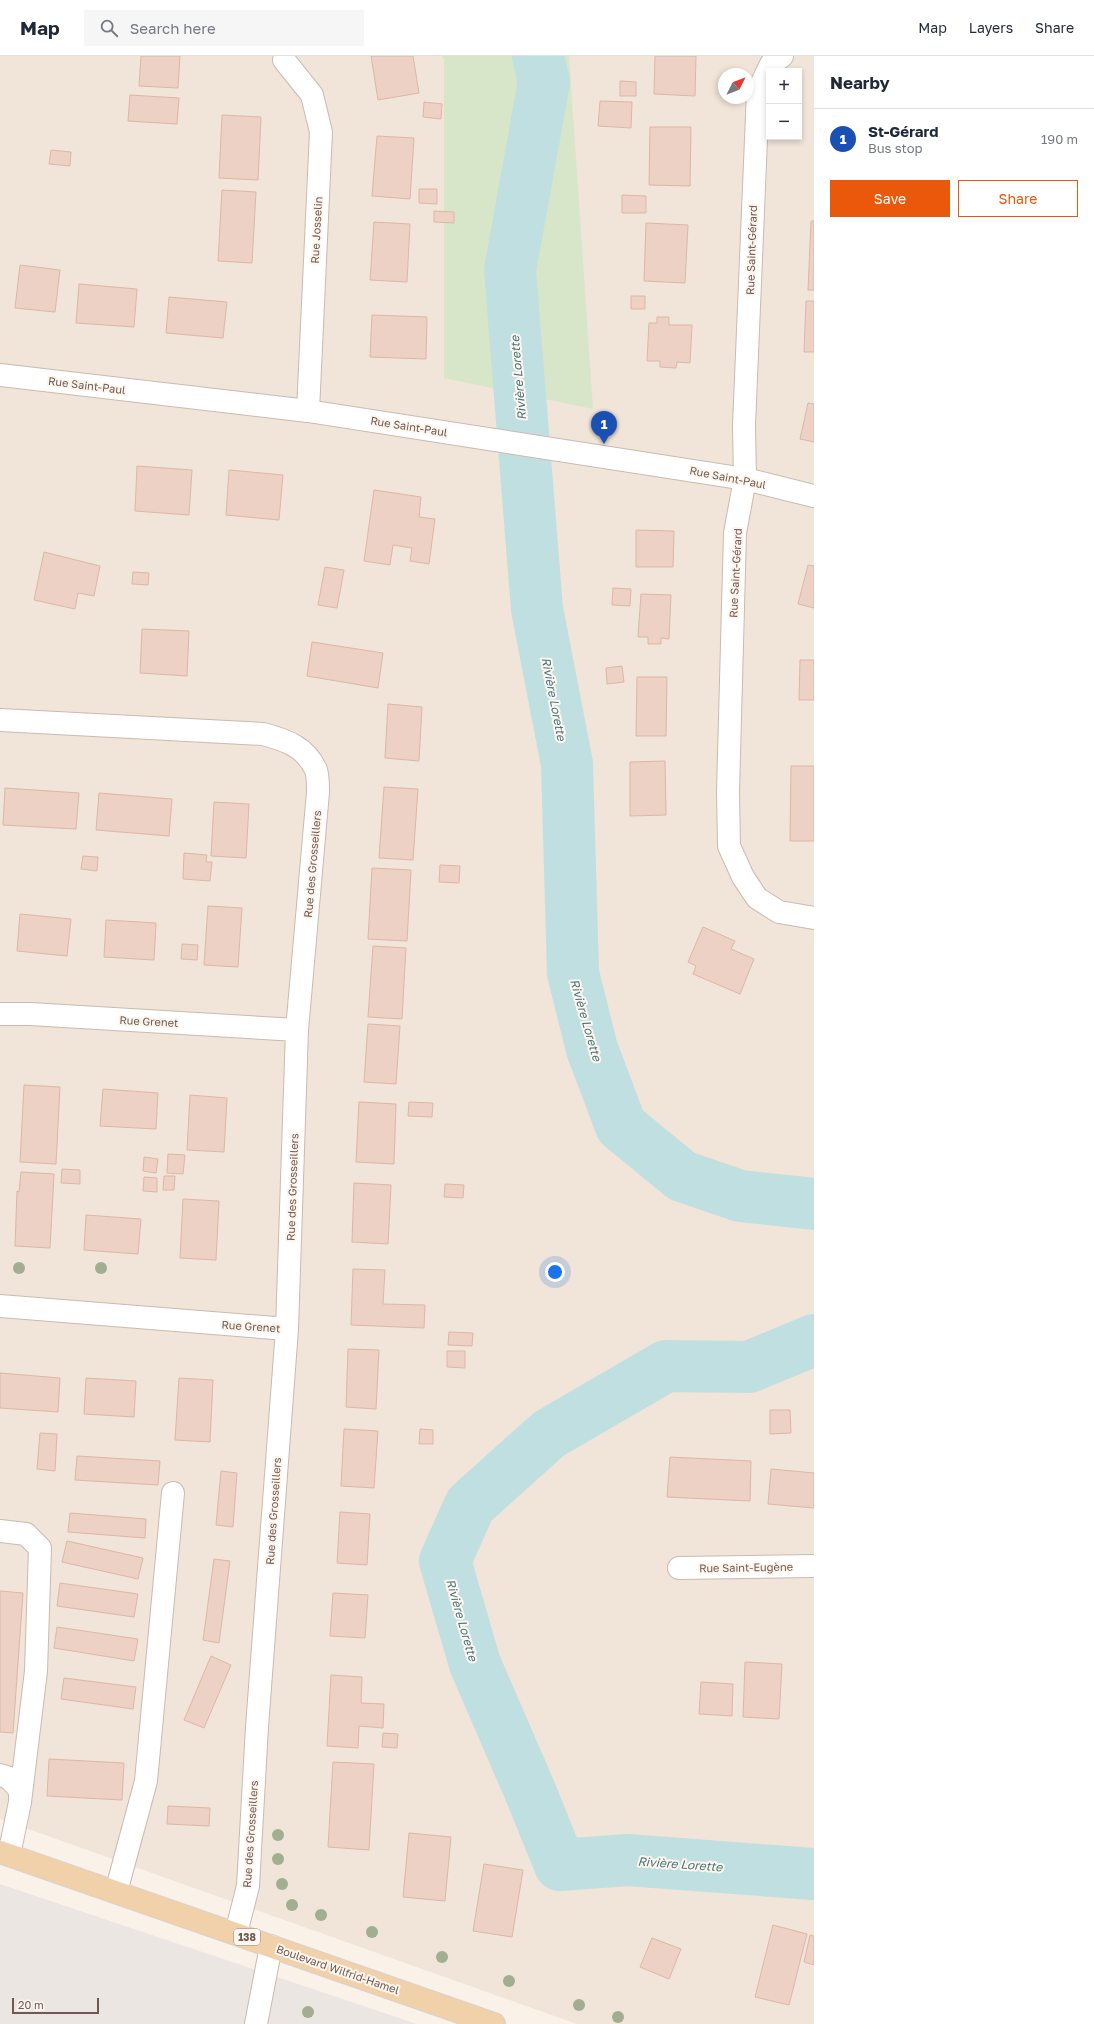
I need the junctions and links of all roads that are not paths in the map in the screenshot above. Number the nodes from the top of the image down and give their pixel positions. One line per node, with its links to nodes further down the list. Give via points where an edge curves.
1 (284, 60): 4 (street, Rue Josselin, via 312,95 321,132)
2 (777, 60): 5 (street, Rue Saint-Gérard, via 758,91 744,426)
3 (0, 375): 4 (street, Rue Saint-Paul)
4 (308, 411): 5 (street, Rue Saint-Paul)
5 (745, 479): 6 (street, Rue Saint-Paul); 8 (street, Rue Saint-Gérard, via 735,533 728,792 729,846 743,877 758,898 779,912)
6 (814, 496)
7 (0, 720): 10 (street, Rue des Grosseillers, via 264,734 284,740 303,750 316,770 318,792)
8 (814, 918)
9 (0, 1014): 10 (street, Rue Grenet)
10 (297, 1030): 12 (street, Rue des Grosseillers)
11 (0, 1306): 12 (street, Rue Grenet)
12 (287, 1329): 21 (street, Rue des Grosseillers, via 257,1727 248,1886)
13 (173, 1494): 20 (street, via 146,1781)
14 (0, 1531): 18 (street, via 26,1534 40,1548 36,1671)
15 (814, 1566): 16 (street, Rue Saint-Eugène)
16 (678, 1568)
17 (0, 1775): 18 (street, via 9,1778 20,1790)
18 (20, 1802): 19 (street)
19 (4, 1853): 20 (main road, Boulevard Wilfrid-Hamel / 138)
20 (116, 1892): 21 (main road, Boulevard Wilfrid-Hamel / 138)
21 (236, 1933): 22 (main road, Boulevard Wilfrid-Hamel / 138)
22 (271, 1946): 23 (street); 24 (main road, Boulevard Wilfrid-Hamel / 138)
23 (256, 2024)
24 (494, 2024)

